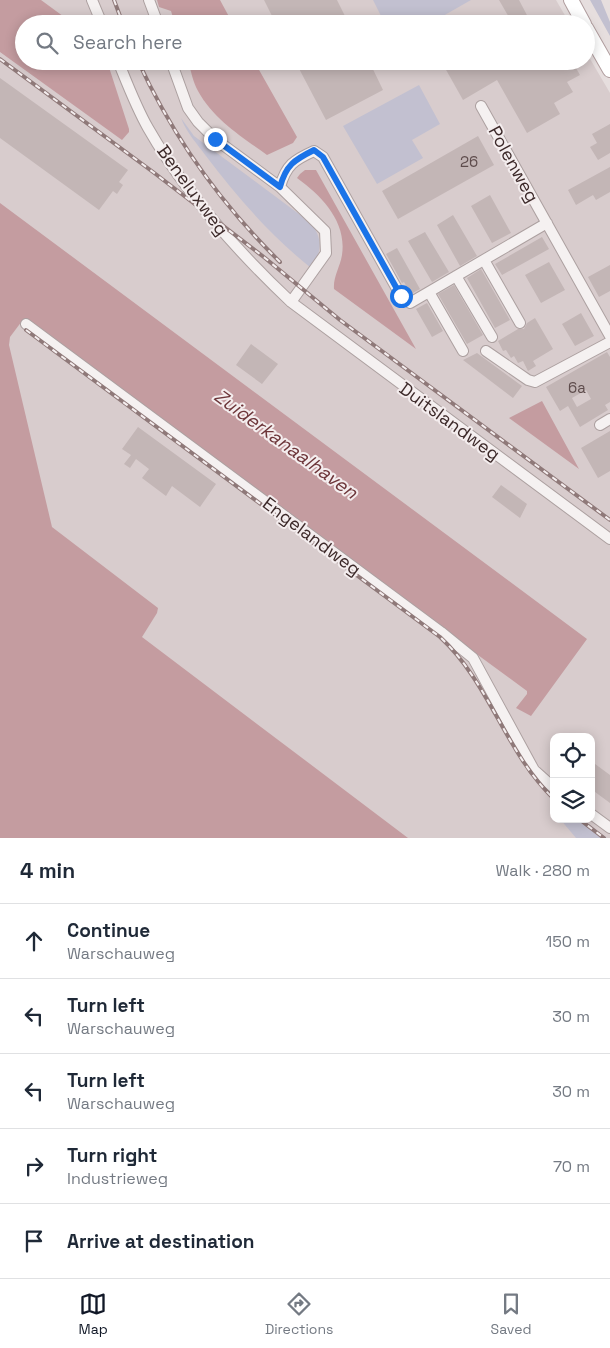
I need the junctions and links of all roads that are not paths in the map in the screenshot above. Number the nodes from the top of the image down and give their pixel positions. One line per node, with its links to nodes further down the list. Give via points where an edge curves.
1 (92, 0): 4 (street)
2 (149, 0): 5 (street)
3 (571, 0): 6 (main road)
4 (98, 15)
5 (155, 15)
6 (579, 15)
7 (595, 44): 10 (main road)
8 (122, 70): 18 (street, Beneluxweg, via 148,127 178,174 220,229)
9 (174, 70): 12 (street, via 188,108 198,122 215,139)
10 (610, 70)
11 (481, 106): 13 (street, Polenweg)
12 (280, 187): 17 (street, via 283,174 298,159 314,150 323,157); 18 (street, via 325,231 326,253)
13 (547, 223): 14 (street, Polenweg); 22 (street, Polenweg)
14 (484, 260): 15 (street, Polenweg); 20 (street)
15 (456, 276): 16 (street, Polenweg); 23 (street)
16 (429, 292): 19 (street, Polenweg); 25 (street)
17 (401, 296)
18 (290, 302): 29 (street, Duitslandweg)
19 (410, 303)
20 (520, 323)
21 (26, 324): 30 (street, Engelandweg, via 472,658 534,770)
22 (610, 336)
23 (492, 337)
24 (610, 342): 26 (street, via 535,382)
25 (463, 351)
26 (486, 351)
27 (610, 419): 28 (street)
28 (600, 425)
29 (610, 539)
30 (550, 784)
31 (595, 817): 32 (street)
32 (610, 828)

